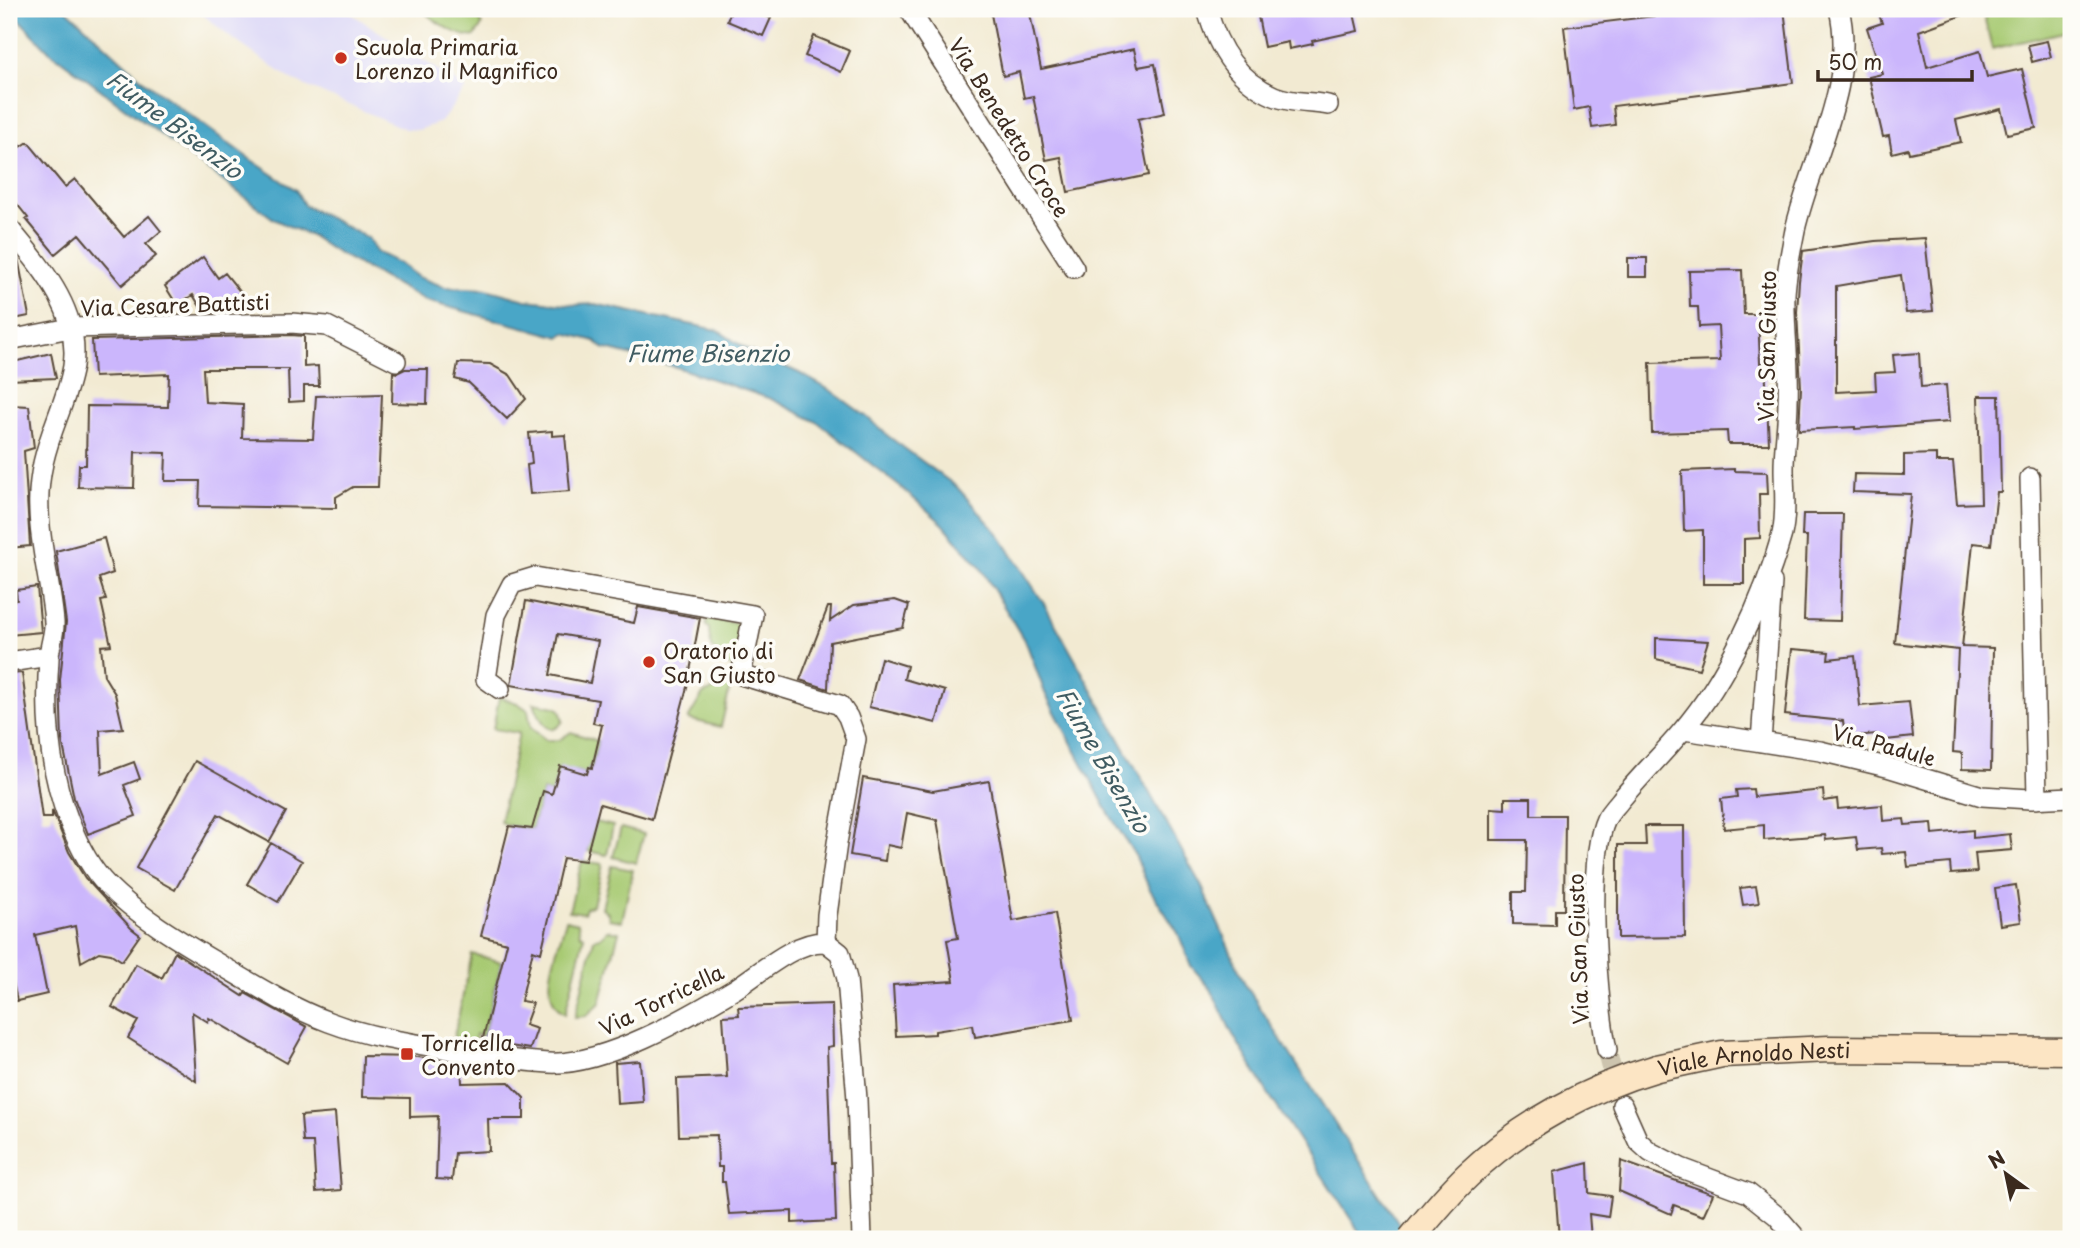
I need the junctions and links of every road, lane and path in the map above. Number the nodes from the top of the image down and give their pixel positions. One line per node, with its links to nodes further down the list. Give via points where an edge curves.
1 (909, 9): 6 (street, Via Benedetto Croce)
2 (1207, 9): 4 (street, via 1213,32 1245,79 1276,97)
3 (1839, 9): 11 (street, Via San Giusto, via 1844,44 1835,97 1796,228 1785,293 1786,498)
4 (1328, 104)
5 (9, 228): 7 (street, via 54,287)
6 (1074, 268)
7 (70, 328): 8 (street); 9 (street, Via Cesare Battisti, via 211,323 327,326); 12 (street, Via Cesare Battisti, via 73,367 42,459 38,510 55,626)
8 (9, 340)
9 (396, 361)
10 (2030, 478): 18 (street)
11 (1773, 563): 15 (street, Via San Giusto, via 1749,622); 16 (street, Via San Giusto)
12 (48, 656): 13 (street); 19 (street, Via Torricella, via 49,731 57,783 76,839 104,883 185,944 278,999 326,1021 370,1036 474,1053 553,1063 576,1060 671,1024 809,943)
13 (9, 662)
14 (500, 689): 19 (street, via 486,679 496,615 512,584 535,577 753,615 741,675 840,705 856,739 827,915)
15 (1684, 730): 16 (street, Via Padule); 20 (street, Via San Giusto, via 1606,818 1597,848 1595,917 1601,1024)
16 (1761, 742): 18 (street, Via Padule, via 1887,766 1982,796)
17 (2071, 797): 18 (street, Via Padule)
18 (2037, 799)
19 (827, 942): 23 (street, via 840,953 847,979)
20 (1607, 1051)
21 (2071, 1051): 24 (street, Viale Arnoldo Nesti, bridge, via 1815,1050 1722,1054 1657,1068 1577,1100 1522,1132 1469,1174)
22 (1622, 1105): 25 (street, via 1638,1141 1650,1152 1748,1193)
23 (862, 1239)
24 (1411, 1239)
25 (1797, 1239)

